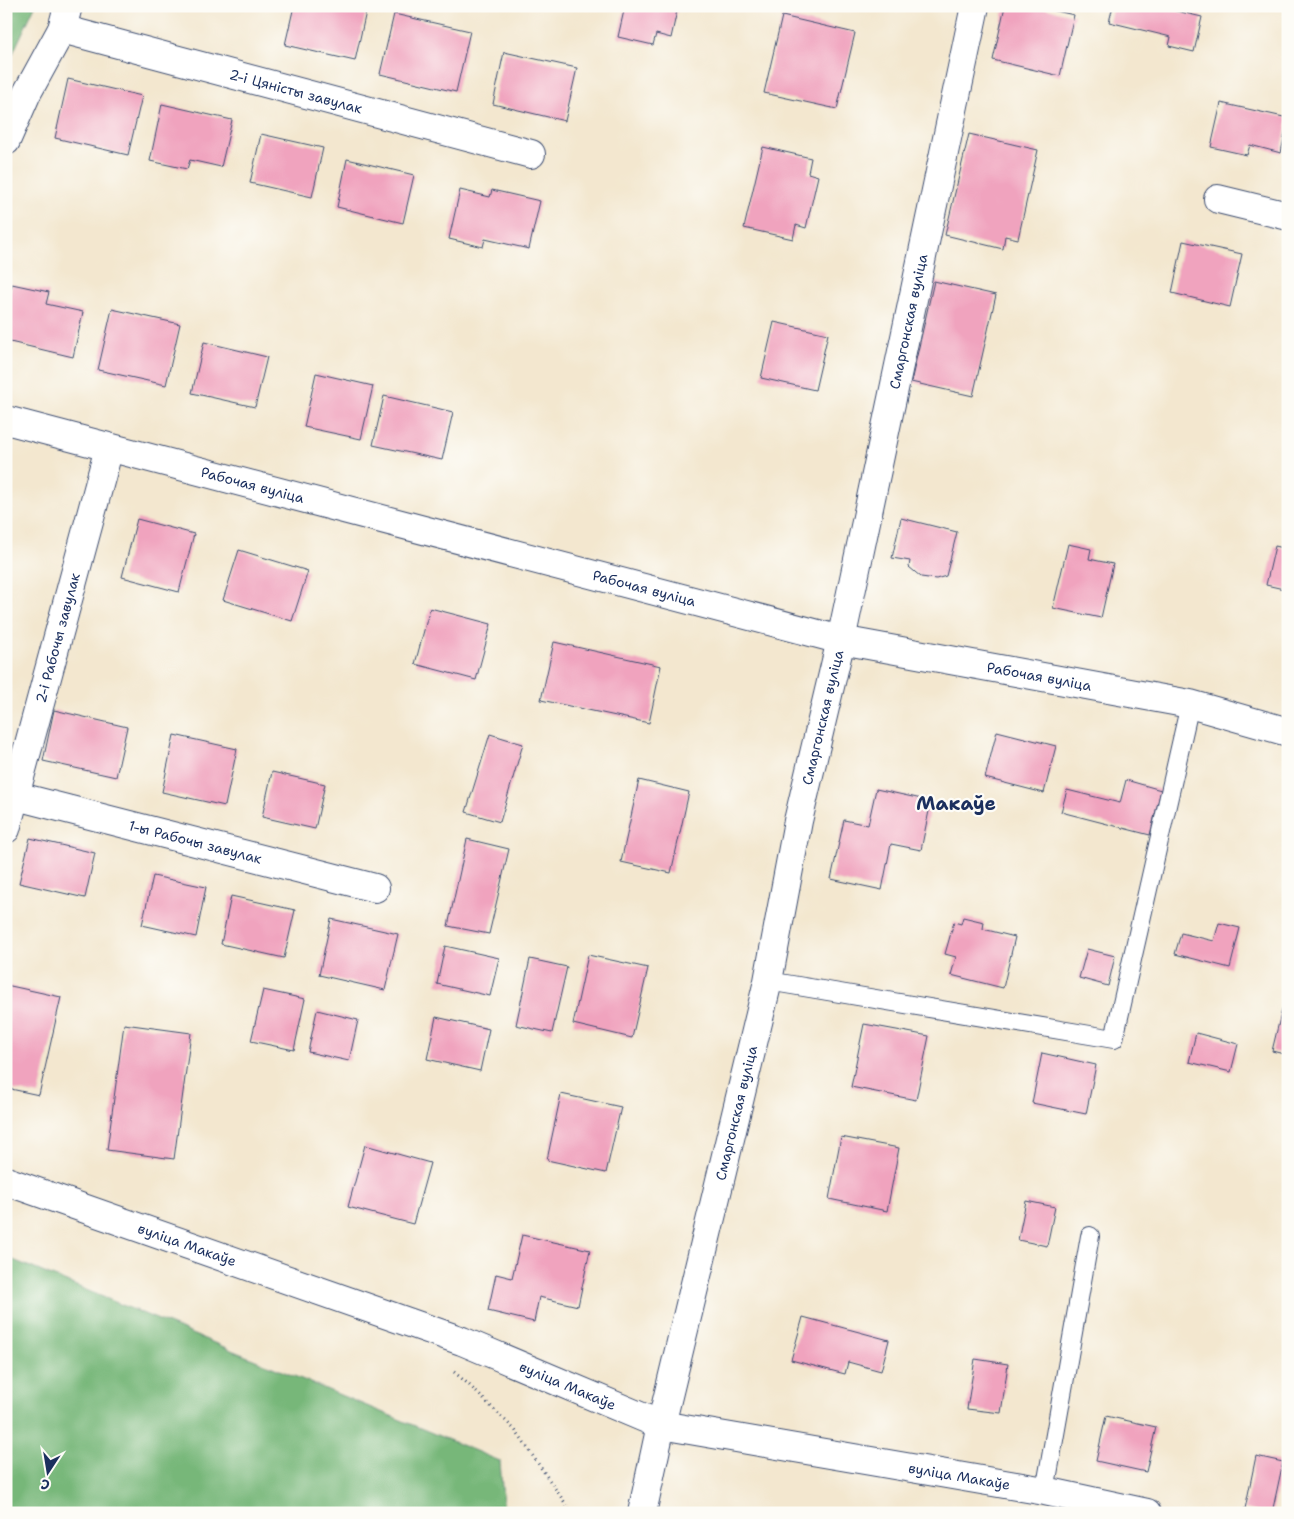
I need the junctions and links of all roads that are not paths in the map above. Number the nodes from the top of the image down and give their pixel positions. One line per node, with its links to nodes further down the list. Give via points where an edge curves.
1 (975, 6): 9 (street, Смаргонская вуліца)
2 (65, 18): 3 (street); 4 (street, 2-і Цяністы завулак)
3 (6, 141)
4 (530, 154)
5 (1218, 199): 6 (street)
6 (1288, 216)
7 (6, 420): 8 (street, Рабочая вуліца)
8 (109, 448): 9 (street, Рабочая вуліца); 12 (street, 2-і Рабочы завулак)
9 (841, 640): 10 (street, Рабочая вуліца); 15 (street, Смаргонская вуліца, via 798,821)
10 (1190, 704): 11 (street, Рабочая вуліца); 15 (lane, via 1114,1039)
11 (1288, 732)
12 (16, 796): 13 (street, 2-і Рабочы завулак); 14 (street, 1-ы Рабочы завулак)
13 (6, 829)
14 (375, 888)
15 (768, 981): 18 (street, Смаргонская вуліца)
16 (6, 1181): 18 (street, вуліца Макаўе, via 462,1342)
17 (1090, 1236): 19 (lane)
18 (661, 1425): 19 (street, вуліца Макаўе); 20 (street, Смаргонская вуліца)
19 (1045, 1491): 21 (street, вуліца Макаўе)
20 (642, 1513)
21 (1147, 1513)

